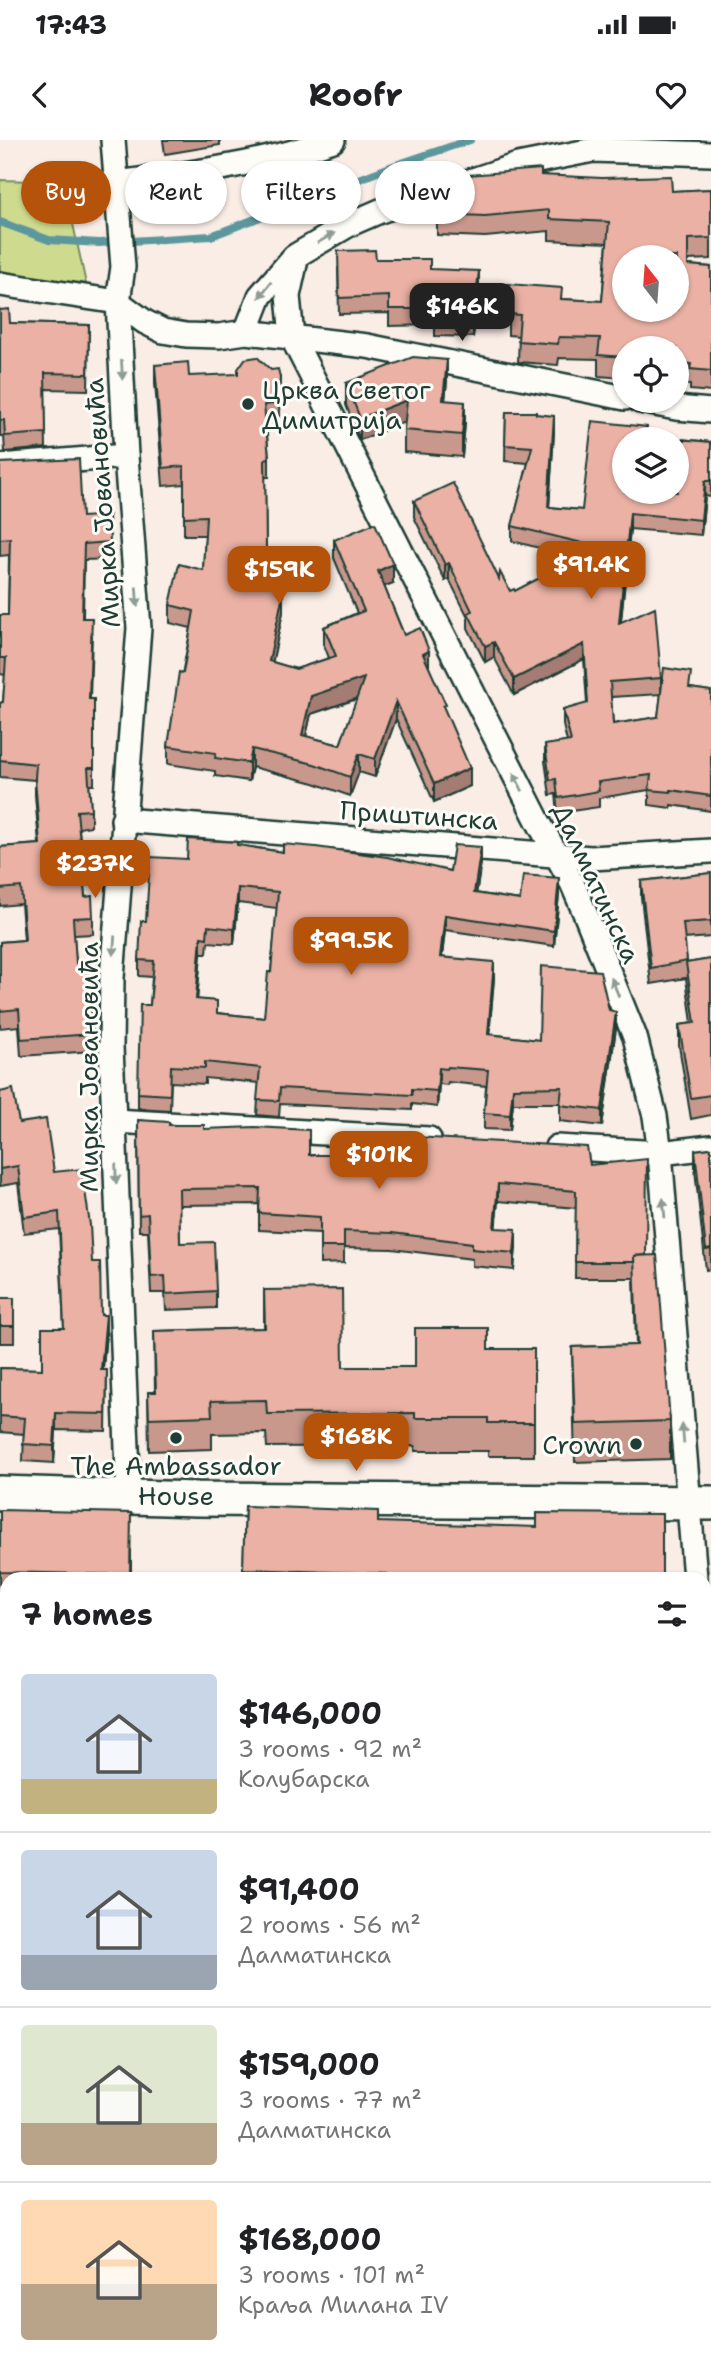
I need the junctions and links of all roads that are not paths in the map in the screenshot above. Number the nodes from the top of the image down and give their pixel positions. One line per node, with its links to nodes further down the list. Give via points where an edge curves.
1 (113, 140): 4 (street, Мирка Јовановића)
2 (333, 140): 4 (street, via 230,167)
3 (711, 154): 5 (street, one-way to 3, via 380,211 518,165 593,150)
4 (116, 183): 7 (street, Мирка Јовановића, via 123,267)
5 (297, 255): 8 (street, one-way to 8, via 260,296); 9 (street, via 288,296)
6 (0, 284): 7 (street)
7 (118, 302): 8 (street, via 163,331 197,335); 13 (street, Мирка Јовановића, one-way to 13)
8 (246, 332): 9 (street)
9 (292, 337): 10 (street, via 367,346); 17 (street, Далматинска, one-way to 9)
10 (612, 395)
11 (689, 409): 12 (street)
12 (711, 411)
13 (126, 456): 14 (street); 15 (street, Мирка Јовановића, one-way to 15, via 139,628)
14 (0, 466)
15 (123, 820): 17 (street, Приштинска); 18 (street, Мирка Јовановића, one-way to 18, via 112,978)
16 (711, 851): 17 (street, Приштинска, via 591,858)
17 (555, 854): 22 (street, Далматинска, one-way to 17, via 635,1037 585,912)
18 (114, 1121): 19 (street); 24 (street, Мирка Јовановића, one-way to 24)
19 (455, 1141)
20 (537, 1146): 22 (street)
21 (711, 1147): 22 (street)
22 (660, 1153): 25 (street, Далматинска, one-way to 22)
23 (0, 1493): 24 (main road)
24 (130, 1498): 25 (main road)
25 (700, 1503): 26 (street, Далматинска)
26 (695, 1572)

